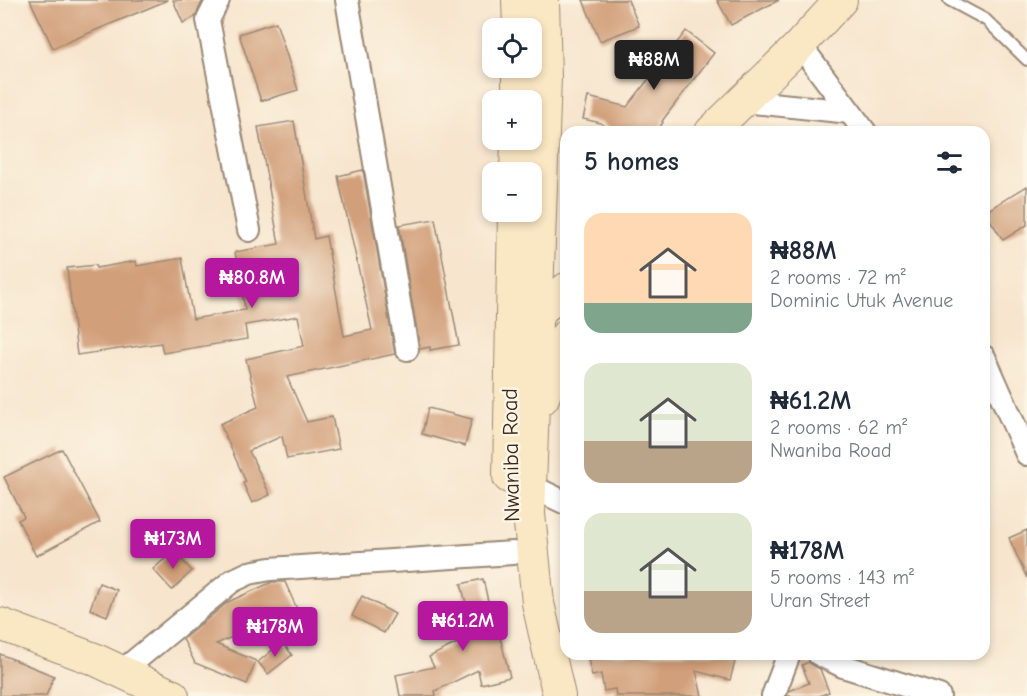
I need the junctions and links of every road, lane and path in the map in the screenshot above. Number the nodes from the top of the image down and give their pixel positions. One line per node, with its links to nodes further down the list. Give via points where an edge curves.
1 (218, 0): 17 (street, via 208,20)
2 (346, 0): 21 (street)
3 (518, 0): 7 (main road)
4 (543, 0): 14 (main road)
5 (841, 0): 8 (main road)
6 (949, 0): 9 (lane, via 986,20)
7 (519, 18)
8 (800, 45): 10 (main road); 11 (street)
9 (1027, 60)
10 (743, 100): 11 (street); 12 (main road)
11 (850, 112): 13 (street)
12 (717, 126)
13 (860, 126)
14 (541, 162)
15 (514, 222): 20 (main road, Nwaniba Road)
16 (540, 222): 19 (main road)
17 (249, 230)
18 (560, 294): 19 (main road)
19 (537, 313): 20 (main road); 24 (main road)
20 (510, 333): 26 (main road, Nwaniba Road)
21 (407, 350)
22 (560, 353): 24 (main road)
23 (990, 371): 25 (street)
24 (531, 433): 26 (main road)
25 (1027, 454)
26 (519, 480): 27 (street); 28 (main road, Nwaniba Road); 35 (main road, via 538,603)
27 (560, 500)
28 (513, 553): 32 (street, via 249,573 232,581); 34 (main road, Nwaniba Road)
29 (0, 624): 32 (main road)
30 (787, 660): 36 (street)
31 (831, 660): 37 (street)
32 (121, 672): 33 (main road)
33 (173, 696)
34 (538, 696)
35 (559, 696)
36 (772, 696)
37 (939, 696)

